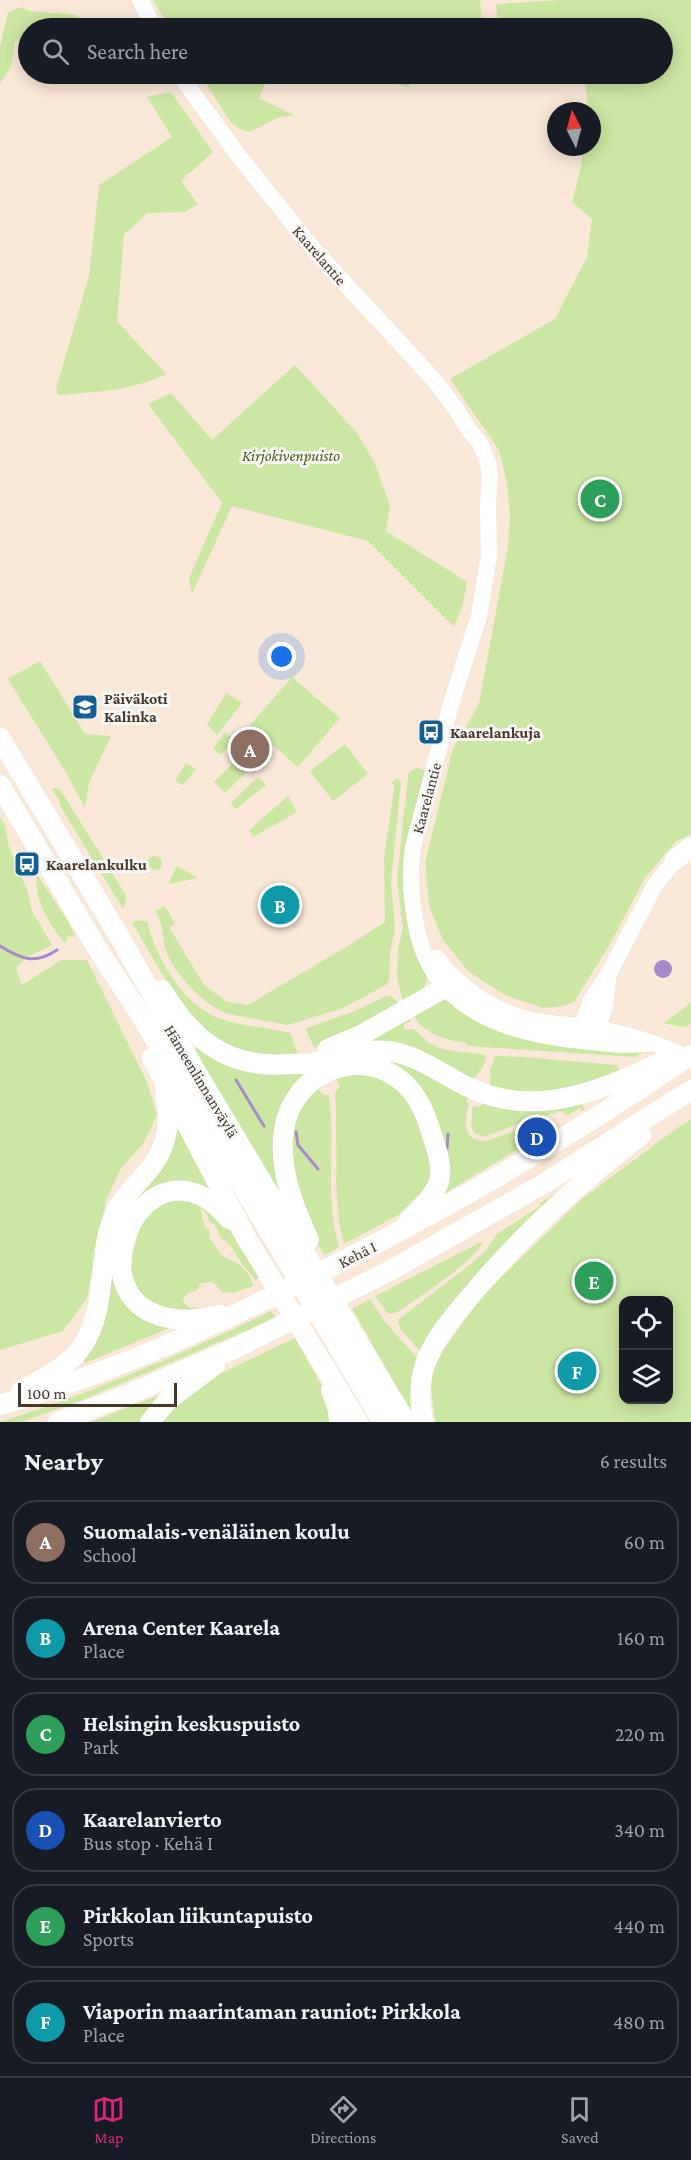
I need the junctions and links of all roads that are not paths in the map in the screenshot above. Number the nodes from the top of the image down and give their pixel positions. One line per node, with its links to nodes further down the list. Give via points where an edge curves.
1 (140, 0): 2 (main road)
2 (149, 18)
3 (186, 84): 10 (main road, Kaarelantie, via 299,231 435,381 469,430 488,503 489,555 479,616 412,847 410,883 415,920)
4 (0, 738): 8 (highway, Hämeenlinnanväylä)
5 (0, 785): 9 (highway, Hämeenlinnanväylä)
6 (691, 847): 7 (highway)
7 (675, 860): 11 (main road, via 655,885 608,975 605,1001)
8 (119, 936): 14 (highway, via 150,970 178,1014 207,1043 247,1063); 20 (highway, Hämeenlinnanväylä)
9 (100, 953): 15 (highway); 29 (highway, Hämeenlinnanväylä)
10 (453, 986): 11 (main road, Kaarelantie, via 521,1018); 14 (highway, via 361,1035)
11 (589, 1032): 13 (main road, Kaarelantie, via 631,1046 650,1043 667,1047)
12 (691, 1048): 16 (highway)
13 (691, 1057): 16 (highway, Kehä I)
14 (290, 1064): 16 (highway, via 353,1052 391,1051 477,1091 522,1101 560,1100)
15 (160, 1073): 18 (highway); 24 (highway, via 169,1106 167,1136 150,1168 116,1210 90,1332 62,1367)
16 (642, 1079): 19 (highway, Kehä I, via 542,1152)
17 (686, 1094): 22 (highway, Kehä I, via 545,1183 393,1269); 31 (highway, via 670,1115 557,1205 460,1308 441,1332 424,1368)
18 (247, 1239): 21 (highway, via 212,1201 182,1190 156,1196 147,1203 129,1227 121,1253 122,1276 131,1296 153,1314 181,1320); 23 (highway)
19 (385, 1240): 20 (highway, via 429,1201 438,1185 440,1159 413,1093 396,1077 348,1065 326,1072 300,1092 283,1132 285,1170 302,1226 313,1247); 21 (highway, Kehä I)
20 (316, 1272): 30 (highway, Hämeenlinnanväylä)
21 (242, 1312): 24 (highway, Kehä I, via 121,1365 44,1393)
22 (240, 1346): 25 (highway, Kehä I); 26 (highway, via 167,1401)
23 (322, 1365): 27 (highway); 28 (highway)
24 (0, 1404)
25 (58, 1422)
26 (150, 1422)
27 (339, 1422)
28 (358, 1422)
29 (383, 1422)
30 (406, 1422)
31 (423, 1422)

